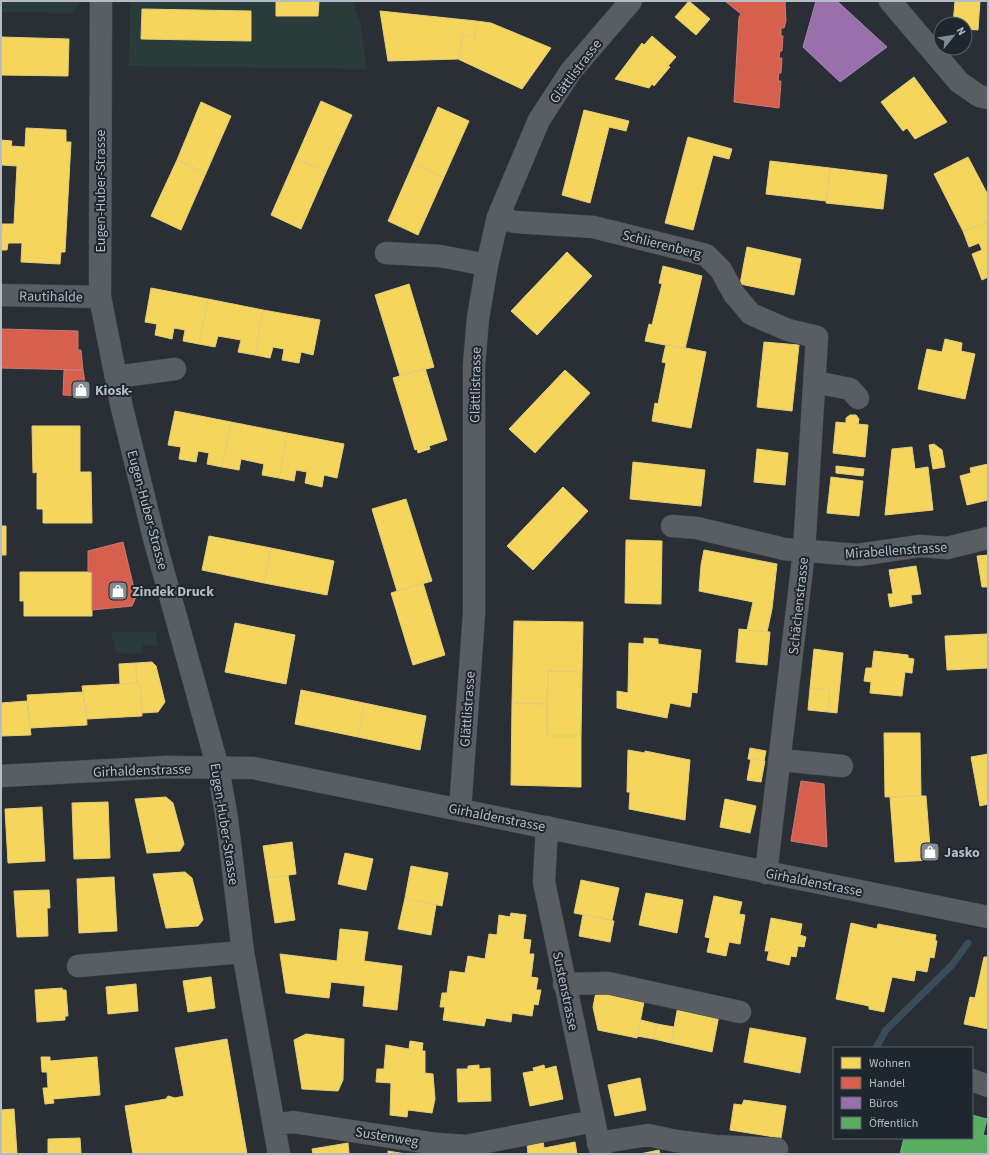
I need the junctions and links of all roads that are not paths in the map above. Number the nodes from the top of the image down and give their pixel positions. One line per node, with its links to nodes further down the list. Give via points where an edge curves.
1 (100, 1): 9 (street, Eugen-Huber-Strasse)
2 (631, 1): 5 (street, Glättlistrasse, via 571,71 539,120)
3 (890, 1): 4 (street, via 959,82 979,96)
4 (988, 98)
5 (498, 217): 7 (street, Glättlistrasse); 10 (street, Schlierenberg, via 514,222 593,227 706,255 721,270 734,294 752,314 788,330)
6 (386, 253): 7 (street, via 440,256)
7 (487, 266): 22 (street, Glättlistrasse, via 478,318 474,365 474,614)
8 (1, 295): 9 (street, Rautihalde)
9 (100, 297): 12 (street, Eugen-Huber-Strasse)
10 (817, 337): 13 (street, Schächenstrasse)
11 (174, 369): 12 (street)
12 (116, 377): 20 (street, Eugen-Huber-Strasse, via 154,538)
13 (815, 382): 14 (street, via 850,389); 17 (street, Schächenstrasse)
14 (858, 398)
15 (672, 526): 17 (street, Mirabellenstrasse, via 697,528 784,549)
16 (988, 538): 17 (street, Mirabellenstrasse, via 946,548 920,546 858,555)
17 (804, 551): 18 (street, Schächenstrasse)
18 (780, 760): 19 (street); 24 (street, Schächenstrasse)
19 (842, 766)
20 (218, 768): 21 (street, Girhaldenstrasse, via 166,767); 22 (street, Girhaldenstrasse, via 253,768); 26 (street, Eugen-Huber-Strasse)
21 (1, 776)
22 (460, 810): 23 (street, Girhaldenstrasse)
23 (547, 827): 24 (street, Girhaldenstrasse); 28 (street, Sustenstrasse, via 544,882)
24 (766, 873): 25 (street, Girhaldenstrasse)
25 (988, 917)
26 (243, 952): 27 (street); 33 (street, Eugen-Huber-Strasse)
27 (78, 966)
28 (564, 984): 29 (street, via 608,983); 32 (street, Sustenstrasse)
29 (740, 1012)
30 (973, 1080): 31 (street)
31 (988, 1086)
32 (594, 1121): 33 (street, Sustenweg, via 466,1146 292,1122); 34 (street, Sustenstrasse)
33 (274, 1125): 36 (street, Eugen-Huber-Strasse)
34 (600, 1148): 35 (street, via 648,1135 709,1145)
35 (777, 1149)
36 (279, 1154)

